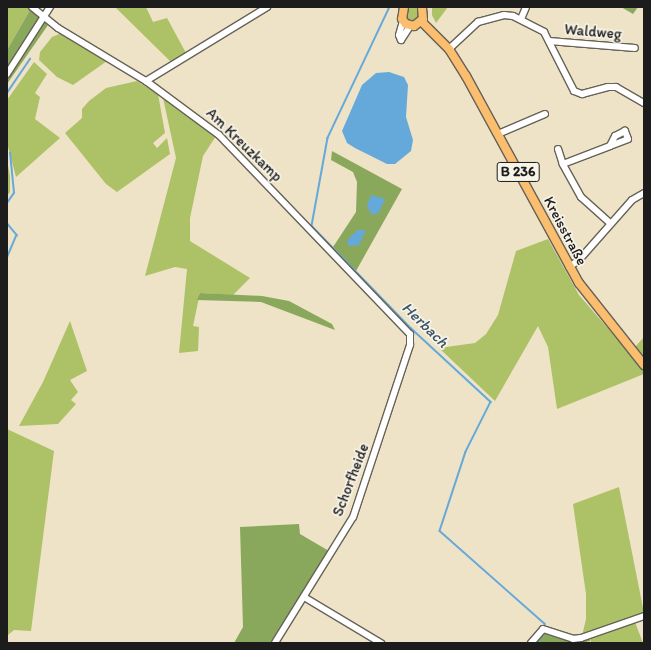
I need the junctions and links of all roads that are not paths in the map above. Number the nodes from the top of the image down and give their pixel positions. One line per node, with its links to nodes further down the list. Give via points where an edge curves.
1 (32, 7): 7 (street, Am Kreuzkamp)
2 (50, 7): 7 (street)
3 (267, 7): 14 (street)
4 (404, 7): 9 (main road, via 401,14 406,23)
5 (422, 7): 9 (main road)
6 (526, 7): 8 (street)
7 (42, 17): 13 (street); 14 (street, Am Kreuzkamp)
8 (521, 19): 10 (street, Waldweg, via 538,27); 12 (street, Waldweg, via 504,15 478,22)
9 (422, 22): 12 (main road, Kreisstraße / B 236)
10 (549, 42): 11 (street, Waldweg); 15 (street, Waldweg, via 550,50 574,91 582,94 616,87)
11 (635, 48)
12 (448, 49): 17 (main road, Kreisstraße / B 236)
13 (7, 74)
14 (146, 81): 24 (street, Am Kreuzkamp, via 219,135)
15 (644, 103)
16 (545, 114): 17 (street)
17 (498, 134): 23 (main road, Kreisstraße / B 236)
18 (610, 146): 20 (street)
19 (558, 149): 20 (street)
20 (563, 164): 22 (street, via 581,197)
21 (644, 193): 22 (street, via 632,200)
22 (610, 223): 23 (street, via 579,260)
23 (569, 267): 25 (main road, Kreisstraße / B 236, via 592,302)
24 (410, 334): 26 (street, Schorfheide, via 408,352 353,517)
25 (644, 365)
26 (304, 597): 28 (street, Schorfheide); 29 (street)
27 (644, 616): 30 (street, via 581,638 573,639 543,629)
28 (275, 643)
29 (381, 643)
30 (531, 643)

